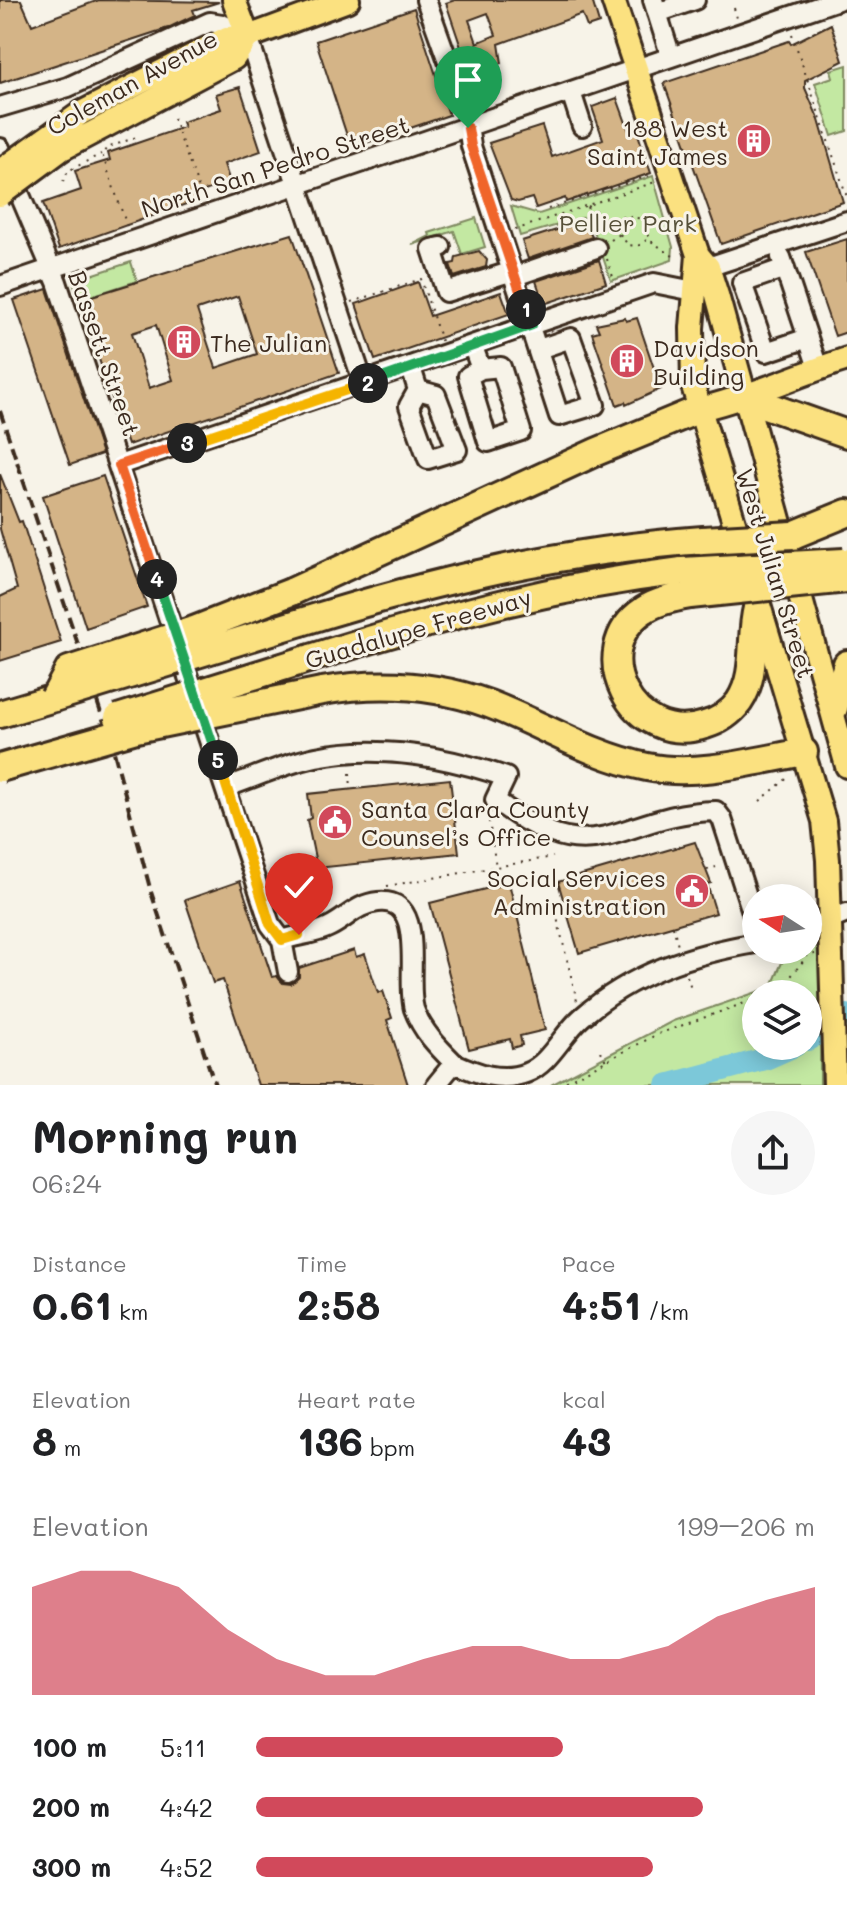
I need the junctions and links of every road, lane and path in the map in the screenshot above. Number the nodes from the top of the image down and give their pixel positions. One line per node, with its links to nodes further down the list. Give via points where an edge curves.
1 (234, 0): 12 (main road)
2 (348, 0): 12 (main road, Coleman Avenue)
3 (426, 0): 19 (street)
4 (613, 0): 14 (main road, West Julian Street)
5 (695, 0): 7 (street)
6 (838, 0): 8 (street, North San Pedro Street)
7 (655, 7): 13 (street)
8 (795, 7): 13 (street, North San Pedro Street)
9 (734, 8): 10 (path)
10 (738, 19)
11 (792, 34): 30 (path)
12 (248, 37): 16 (street, via 210,22 68,87); 21 (main road, Coleman Avenue, via 227,38 91,108); 27 (street)
13 (671, 57): 14 (street, North San Pedro Street)
14 (637, 70): 15 (street, North San Pedro Street); 43 (main road, West Julian Street)
15 (571, 92): 18 (street); 19 (street, North San Pedro Street)
16 (0, 107)
17 (173, 118): 33 (path)
18 (582, 126)
19 (468, 128): 27 (street, North San Pedro Street); 46 (street)
20 (139, 136): 23 (path)
21 (59, 140): 24 (main road, Coleman Avenue, bridge); 29 (main road, Coleman Avenue, bridge)
22 (0, 148): 45 (street, Bassett Street)
23 (102, 154): 26 (path, via 68,171); 38 (path)
24 (0, 171)
25 (653, 175): 32 (path)
26 (63, 182)
27 (296, 183): 33 (street, North San Pedro Street); 60 (street)
28 (656, 183): 31 (path)
29 (0, 195)
30 (847, 197)
31 (587, 206): 35 (path); 36 (path)
32 (548, 209)
33 (207, 213): 38 (street, North San Pedro Street)
34 (847, 221): 40 (street)
35 (616, 222): 37 (path); 39 (path, via 624,216 643,219)
36 (515, 230)
37 (620, 234): 39 (path, via 628,245); 42 (path)
38 (131, 239): 45 (street, North San Pedro Street)
39 (648, 239): 43 (path)
40 (777, 244): 43 (street); 44 (street)
41 (441, 247): 46 (street, via 432,249 446,292)
42 (599, 247): 46 (street)
43 (694, 260): 48 (main road, West Julian Street); 49 (main road, West Julian Street)
44 (785, 268): 52 (street); 52 (street, via 742,283 766,352)
45 (51, 269): 47 (street, North San Pedro Street); 65 (street, Bassett Street)
46 (514, 273): 51 (street)
47 (0, 286)
48 (694, 291): 49 (main road); 51 (street, via 654,283); 63 (main road, West Julian Street, via 693,369)
49 (717, 295): 62 (main road, West Julian Street)
50 (351, 302): 53 (path, via 421,279)
51 (532, 325): 54 (street); 55 (street)
52 (808, 338): 58 (street)
53 (441, 342)
54 (473, 347): 57 (street); 59 (street)
55 (539, 349)
56 (847, 359): 58 (main road)
57 (411, 368): 60 (street); 61 (street)
58 (818, 368): 62 (main road)
59 (481, 369)
60 (364, 385): 65 (street)
61 (418, 390)
62 (745, 398): 63 (main road); 64 (highway); 72 (main road, West Julian Street)
63 (700, 409): 69 (main road, West Julian Street); 71 (highway, bridge, via 291,592 69,670)
64 (847, 434)
65 (119, 465): 81 (street, Bassett Street)
66 (841, 525): 71 (highway, Guadalupe Freeway, bridge, via 793,535 672,542 489,570 387,595)
67 (846, 568): 68 (highway, bridge)
68 (686, 583): 69 (highway, via 643,610 625,630 618,653 624,695 646,719 664,728 720,720 740,701 752,668 750,634); 76 (highway, Guadalupe Freeway, bridge, via 592,582 508,600)
69 (757, 608): 75 (main road, West Julian Street)
70 (847, 664): 72 (highway)
71 (54, 698): 73 (highway, Guadalupe Freeway)
72 (834, 708): 74 (main road, West Julian Street)
73 (0, 714)
74 (844, 742): 75 (main road); 77 (main road, West Julian Street)
75 (804, 752): 78 (highway, bridge, via 713,768 651,768 458,694 381,684 136,729); 92 (main road, West Julian Street, via 824,821)
76 (0, 755)
77 (847, 766)
78 (0, 768)
79 (350, 773): 82 (path)
80 (790, 775): 83 (path)
81 (227, 787): 89 (street, via 315,757 444,757 506,777 495,800 529,825 568,839 615,836 695,812 716,811); 94 (street, Bassett Street, via 270,924)
82 (351, 789)
83 (760, 801)
84 (489, 821): 86 (path)
85 (553, 857): 86 (path)
86 (496, 867): 90 (path)
87 (716, 867): 88 (path)
88 (707, 870)
89 (743, 884)
90 (376, 889)
91 (554, 905): 103 (path)
92 (838, 917): 97 (main road, West Julian Street)
93 (673, 926): 96 (path)
94 (282, 940): 99 (street, Bassett Street); 106 (street, via 329,928 375,902 402,909 411,931 415,1010 431,1039)
95 (742, 945): 106 (street, via 707,951 604,998 565,1033 538,1068 523,1075 491,1076)
96 (679, 950)
97 (823, 962): 100 (path, via 808,955); 107 (main road, West Julian Street)
98 (684, 967): 101 (path)
99 (288, 972)
100 (788, 980)
101 (691, 988)
102 (742, 1004): 105 (path, via 658,1034)
103 (580, 1010)
104 (601, 1051): 105 (path)
105 (606, 1061): 109 (path)
106 (454, 1063): 108 (street)
107 (835, 1080)
108 (436, 1085)
109 (559, 1085)

